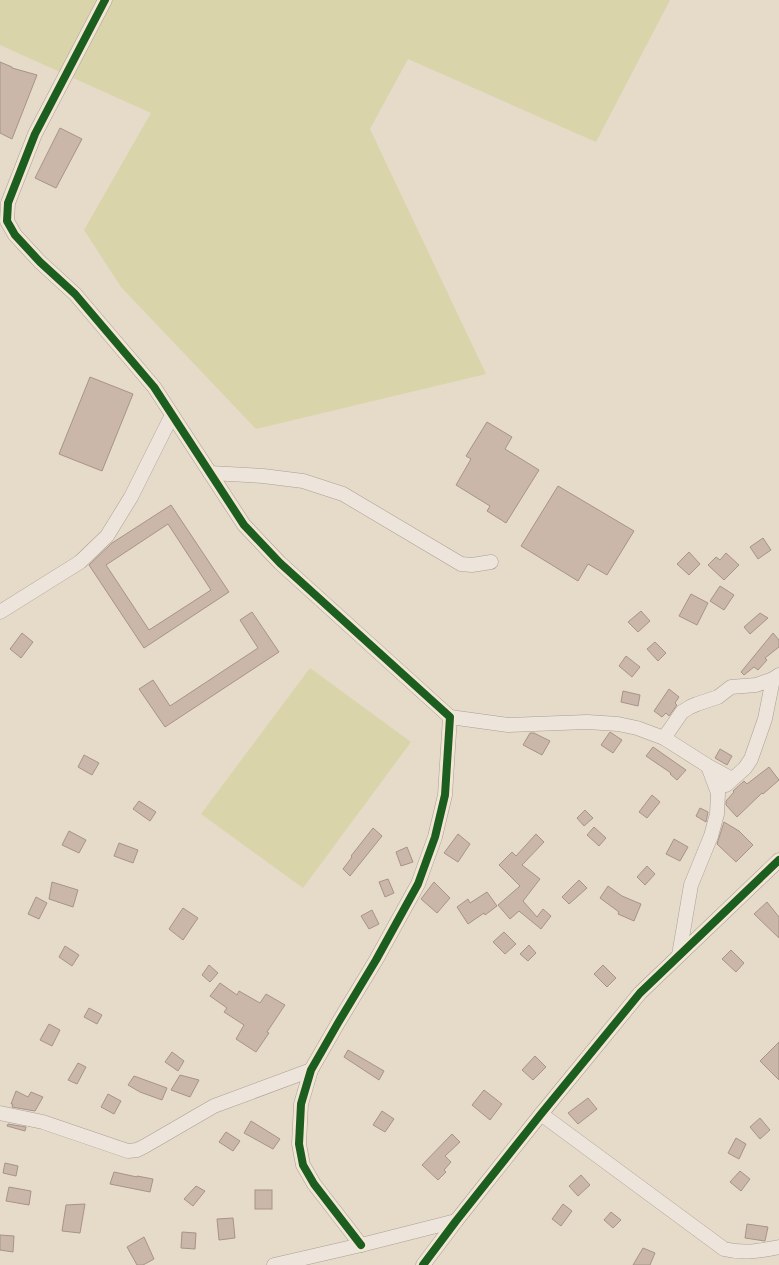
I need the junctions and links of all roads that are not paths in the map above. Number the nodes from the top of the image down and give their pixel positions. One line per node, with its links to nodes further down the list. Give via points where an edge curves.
1 (106, 0): 2 (street, via 35,134 8,203 7,221 15,235 75,294 142,372)
2 (172, 415): 3 (street); 5 (street, via 131,497 107,536 80,562)
3 (210, 473): 4 (street, via 303,481 342,494 461,564); 7 (street, via 244,525 280,563)
4 (491, 562)
5 (0, 612)
6 (776, 677): 8 (street, via 756,685 732,688 718,698 690,707 682,712); 10 (street, via 751,759)
7 (450, 717): 8 (street, via 508,725 618,724); 14 (street, via 445,795 435,837 418,884)
8 (664, 738): 9 (street)
9 (708, 766): 10 (street); 11 (street)
10 (732, 779): 11 (street)
11 (718, 793): 13 (street, via 711,836 691,885)
12 (779, 860): 13 (street)
13 (679, 955): 16 (street, via 640,993)
14 (311, 1070): 15 (street, via 214,1106 137,1150 128,1151 43,1122); 18 (street, via 301,1104 299,1144 303,1165)
15 (0, 1113)
16 (541, 1114): 17 (street); 19 (street, via 724,1249 759,1252)
17 (456, 1221): 18 (street); 21 (street)
18 (361, 1245): 20 (street)
19 (779, 1248)
20 (274, 1265)
21 (423, 1265)

